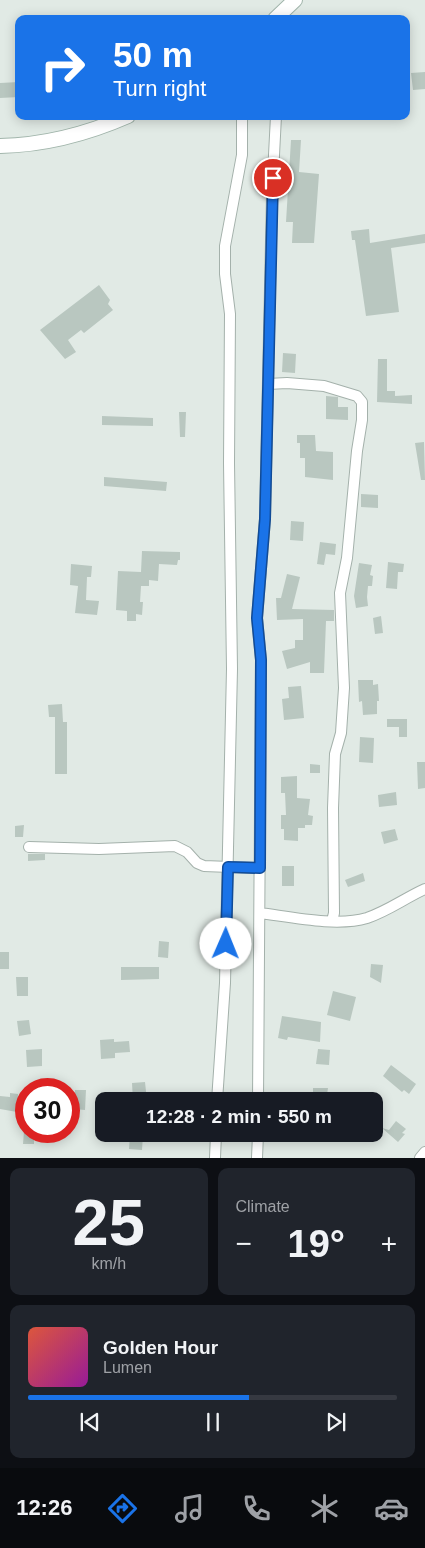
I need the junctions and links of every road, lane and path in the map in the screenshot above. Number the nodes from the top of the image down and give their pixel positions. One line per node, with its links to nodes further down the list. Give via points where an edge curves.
1 (294, 0): 2 (street)
2 (279, 15)
3 (119, 120): 6 (street, via 62,139)
4 (242, 120): 9 (street, via 242,154 225,246 230,314 232,669)
5 (276, 120): 7 (street)
6 (0, 146)
7 (268, 384): 10 (street, via 265,519 257,618 261,660); 13 (street, via 324,386 357,396 362,402 347,558 340,593 344,688 341,733 335,754)
8 (29, 847): 9 (street, via 175,846 204,866)
9 (228, 867): 10 (street); 14 (street)
10 (260, 868): 12 (street)
11 (425, 889): 13 (street, via 366,918)
12 (260, 913): 13 (street); 15 (street)
13 (332, 921)
14 (219, 1092)
15 (258, 1092)
16 (216, 1142): 19 (street)
17 (258, 1142): 20 (street)
18 (425, 1152): 21 (street)
19 (215, 1158)
20 (258, 1158)
21 (420, 1158)

